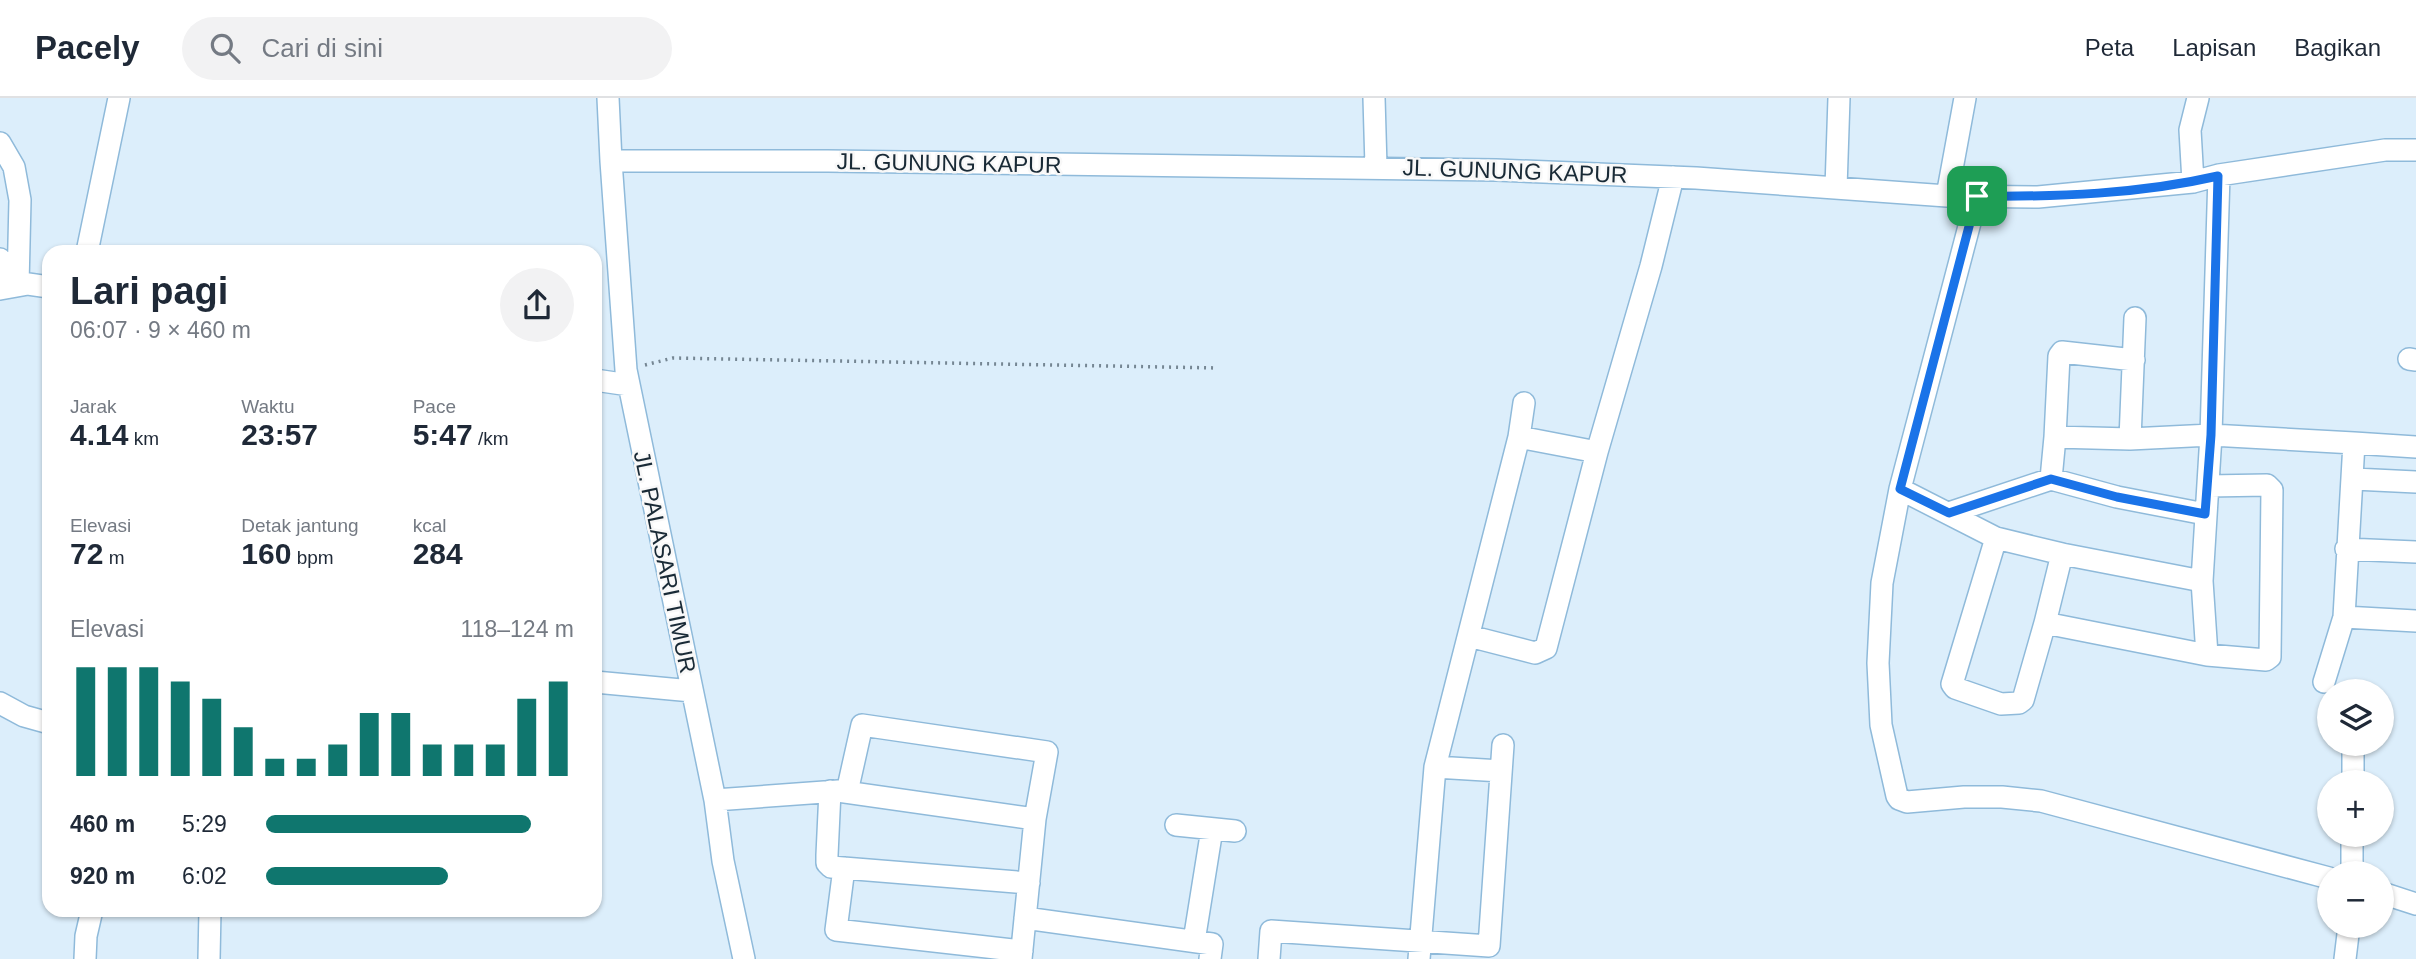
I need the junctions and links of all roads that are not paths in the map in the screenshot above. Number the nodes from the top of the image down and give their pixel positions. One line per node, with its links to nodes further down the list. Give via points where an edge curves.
1 (119, 98): 17 (street)
2 (608, 98): 9 (street, JL. PALASARI TIMUR)
3 (1374, 98): 10 (street)
4 (1839, 98): 14 (street)
5 (1965, 98): 15 (street)
6 (2198, 98): 13 (street, via 2190,130)
7 (0, 143): 19 (street, via 14,167 20,200)
8 (2416, 150): 11 (street, JL. GUNUNG KAPUR, via 2385,150)
9 (611, 161): 10 (street, JL. GUNUNG KAPUR); 23 (street, JL. PALASARI TIMUR)
10 (1376, 167): 12 (street, JL. GUNUNG KAPUR)
11 (2218, 176): 13 (street, JL. GUNUNG KAPUR); 26 (street)
12 (1672, 177): 14 (street, JL. GUNUNG KAPUR); 32 (street)
13 (2193, 182): 16 (street, JL. GUNUNG KAPUR, via 2038,197)
14 (1836, 188): 15 (street, JL. GUNUNG KAPUR)
15 (1947, 196): 16 (street, JL. GUNUNG KAPUR)
16 (1977, 196): 37 (street)
17 (88, 245)
18 (0, 259): 19 (street)
19 (7, 287): 20 (street)
20 (42, 287)
21 (2135, 318): 22 (street)
22 (2134, 360): 28 (street, via 2062,352); 29 (street)
23 (628, 377): 24 (street); 52 (street, JL. PALASARI TIMUR)
24 (602, 379)
25 (1524, 403): 27 (street)
26 (2211, 435): 29 (street); 30 (street); 36 (street)
27 (1519, 437): 32 (street); 48 (street)
28 (2055, 437): 29 (street); 33 (street)
29 (2130, 439)
30 (2354, 443): 31 (street); 34 (street)
31 (2416, 447)
32 (1597, 452): 48 (street, via 1546,648 1535,653)
33 (2051, 479): 38 (street); 39 (street)
34 (2354, 479): 35 (street); 41 (street)
35 (2416, 482)
36 (2208, 486): 39 (street); 49 (street, via 2270,487 2271,655 2266,660)
37 (1900, 489): 38 (street); 65 (street, via 1882,583 1878,663 1881,724 1899,799 2041,801)
38 (1949, 513): 40 (street)
39 (2205, 514): 44 (street)
40 (1996, 538): 43 (street); 47 (street, via 1952,686 2001,704 2019,703)
41 (2347, 549): 42 (street); 45 (street)
42 (2416, 552)
43 (2062, 554): 44 (street); 47 (street)
44 (2202, 581): 49 (street)
45 (2344, 617): 46 (street); 50 (street)
46 (2416, 621)
47 (2045, 623): 49 (street)
48 (1469, 636): 56 (street)
49 (2207, 655)
50 (2326, 679)
51 (602, 683): 52 (street)
52 (692, 691): 59 (street, JL. PALASARI TIMUR)
53 (0, 703): 54 (street)
54 (42, 721)
55 (1503, 745): 57 (street)
56 (1435, 767): 57 (street); 74 (street)
57 (1501, 771): 74 (street, via 1489,946)
58 (839, 792): 59 (street); 60 (street); 60 (street, via 862,726 1047,752); 64 (street, via 827,863)
59 (715, 800): 78 (street, JL. PALASARI TIMUR)
60 (1035, 819): 66 (street)
61 (1176, 825): 62 (street)
62 (1212, 829): 63 (street); 73 (street)
63 (1235, 831)
64 (844, 869): 66 (street); 75 (street, via 836,930)
65 (2317, 875)
66 (1029, 883): 71 (street)
67 (2394, 897): 68 (street)
68 (2416, 904)
69 (90, 917): 76 (street)
70 (210, 917): 77 (street)
71 (1025, 918): 73 (street); 75 (street)
72 (2348, 938): 81 (street)
73 (1194, 941): 79 (street, via 1213,944)
74 (1420, 950): 80 (street, via 1271,931)
75 (1021, 955)
76 (85, 959)
77 (209, 959)
78 (744, 959)
79 (1210, 959)
80 (1269, 959)
81 (2345, 959)

